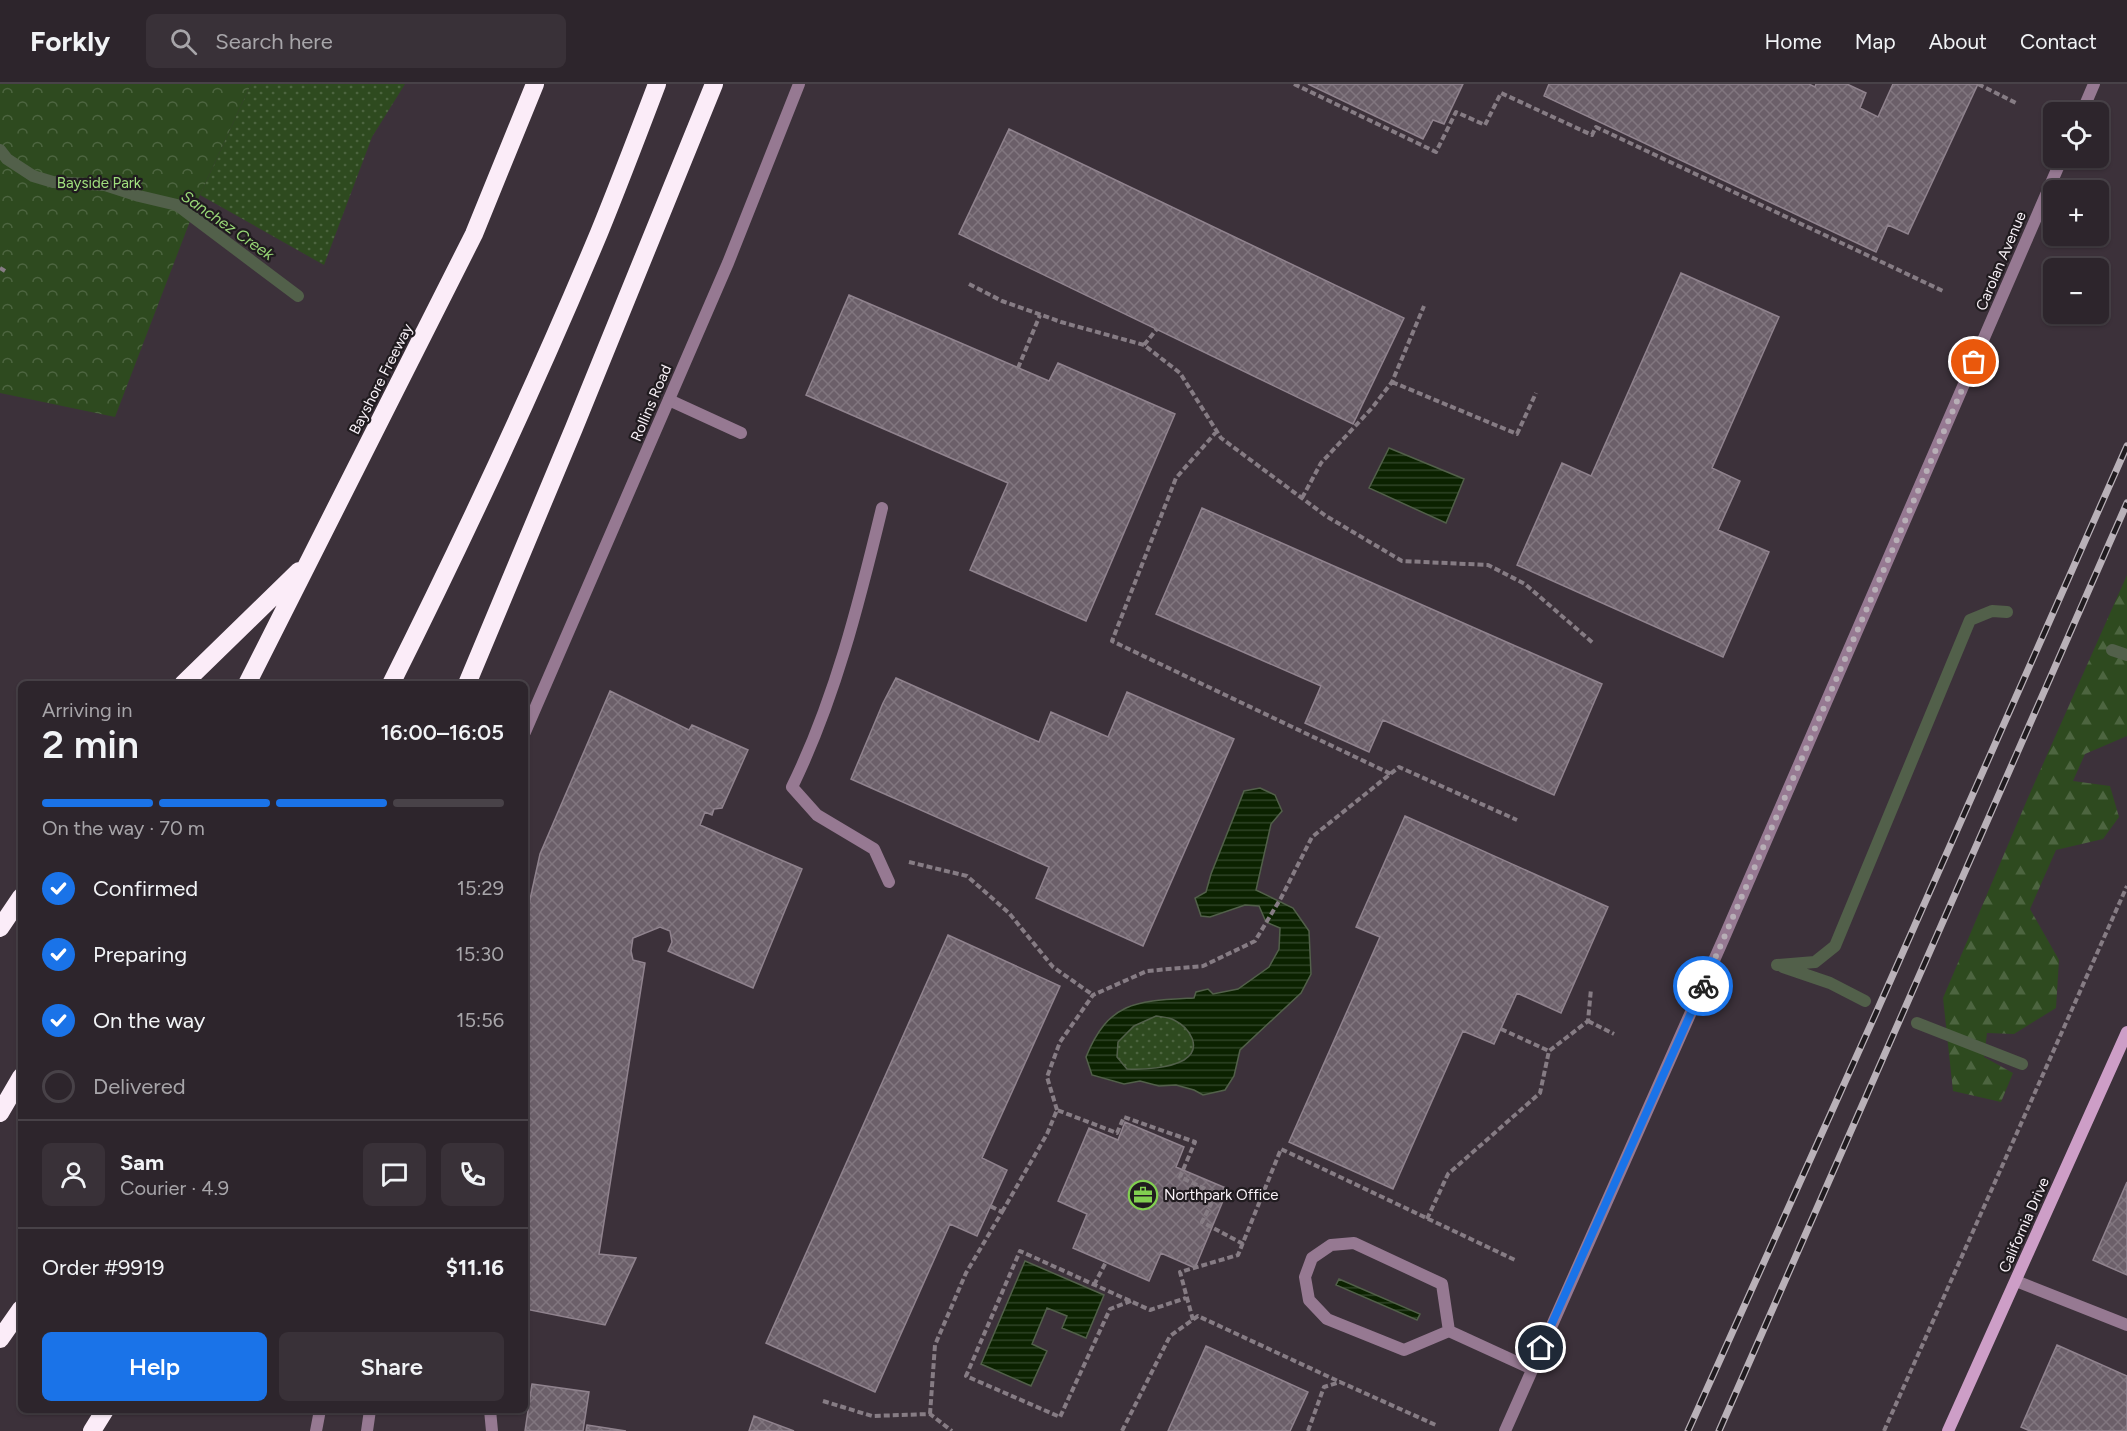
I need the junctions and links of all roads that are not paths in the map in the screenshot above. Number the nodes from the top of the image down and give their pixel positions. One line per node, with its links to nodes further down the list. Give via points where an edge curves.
1 (535, 84): 11 (highway, Bayshore Freeway, via 474,234)
2 (657, 84): 14 (highway, via 600,232 531,390)
3 (714, 84): 15 (highway)
4 (800, 84): 8 (street, Rollins Road)
5 (2094, 84): 6 (street)
6 (2086, 102)
7 (2058, 168): 28 (street, Carolan Avenue, via 1728,929)
8 (669, 400): 9 (street); 16 (street, Rollins Road)
9 (741, 434)
10 (882, 508): 17 (street, via 853,624 809,752 792,787 817,815 874,849)
11 (311, 559): 12 (highway); 13 (highway, Bayshore Freeway)
12 (186, 681)
13 (249, 681)
14 (392, 681)
15 (469, 681)
16 (528, 725)
17 (889, 882)
18 (18, 901): 19 (highway)
19 (0, 928)
20 (2127, 1032): 23 (main road, California Drive)
21 (18, 1082): 22 (highway)
22 (0, 1113)
23 (2016, 1281): 25 (street); 38 (main road, California Drive)
24 (18, 1313): 27 (highway)
25 (2127, 1325)
26 (1449, 1331): 26 (street, via 1442,1284 1354,1243 1330,1245 1312,1258 1305,1277 1309,1300 1327,1319 1404,1350); 28 (street)
27 (0, 1339)
28 (1532, 1369): 37 (street, Carolan Avenue)
29 (103, 1413): 33 (highway)
30 (319, 1413): 34 (street)
31 (370, 1413): 35 (street)
32 (490, 1413): 36 (street)
33 (92, 1431)
34 (316, 1431)
35 (367, 1431)
36 (492, 1431)
37 (1505, 1431)
38 (1948, 1431)

